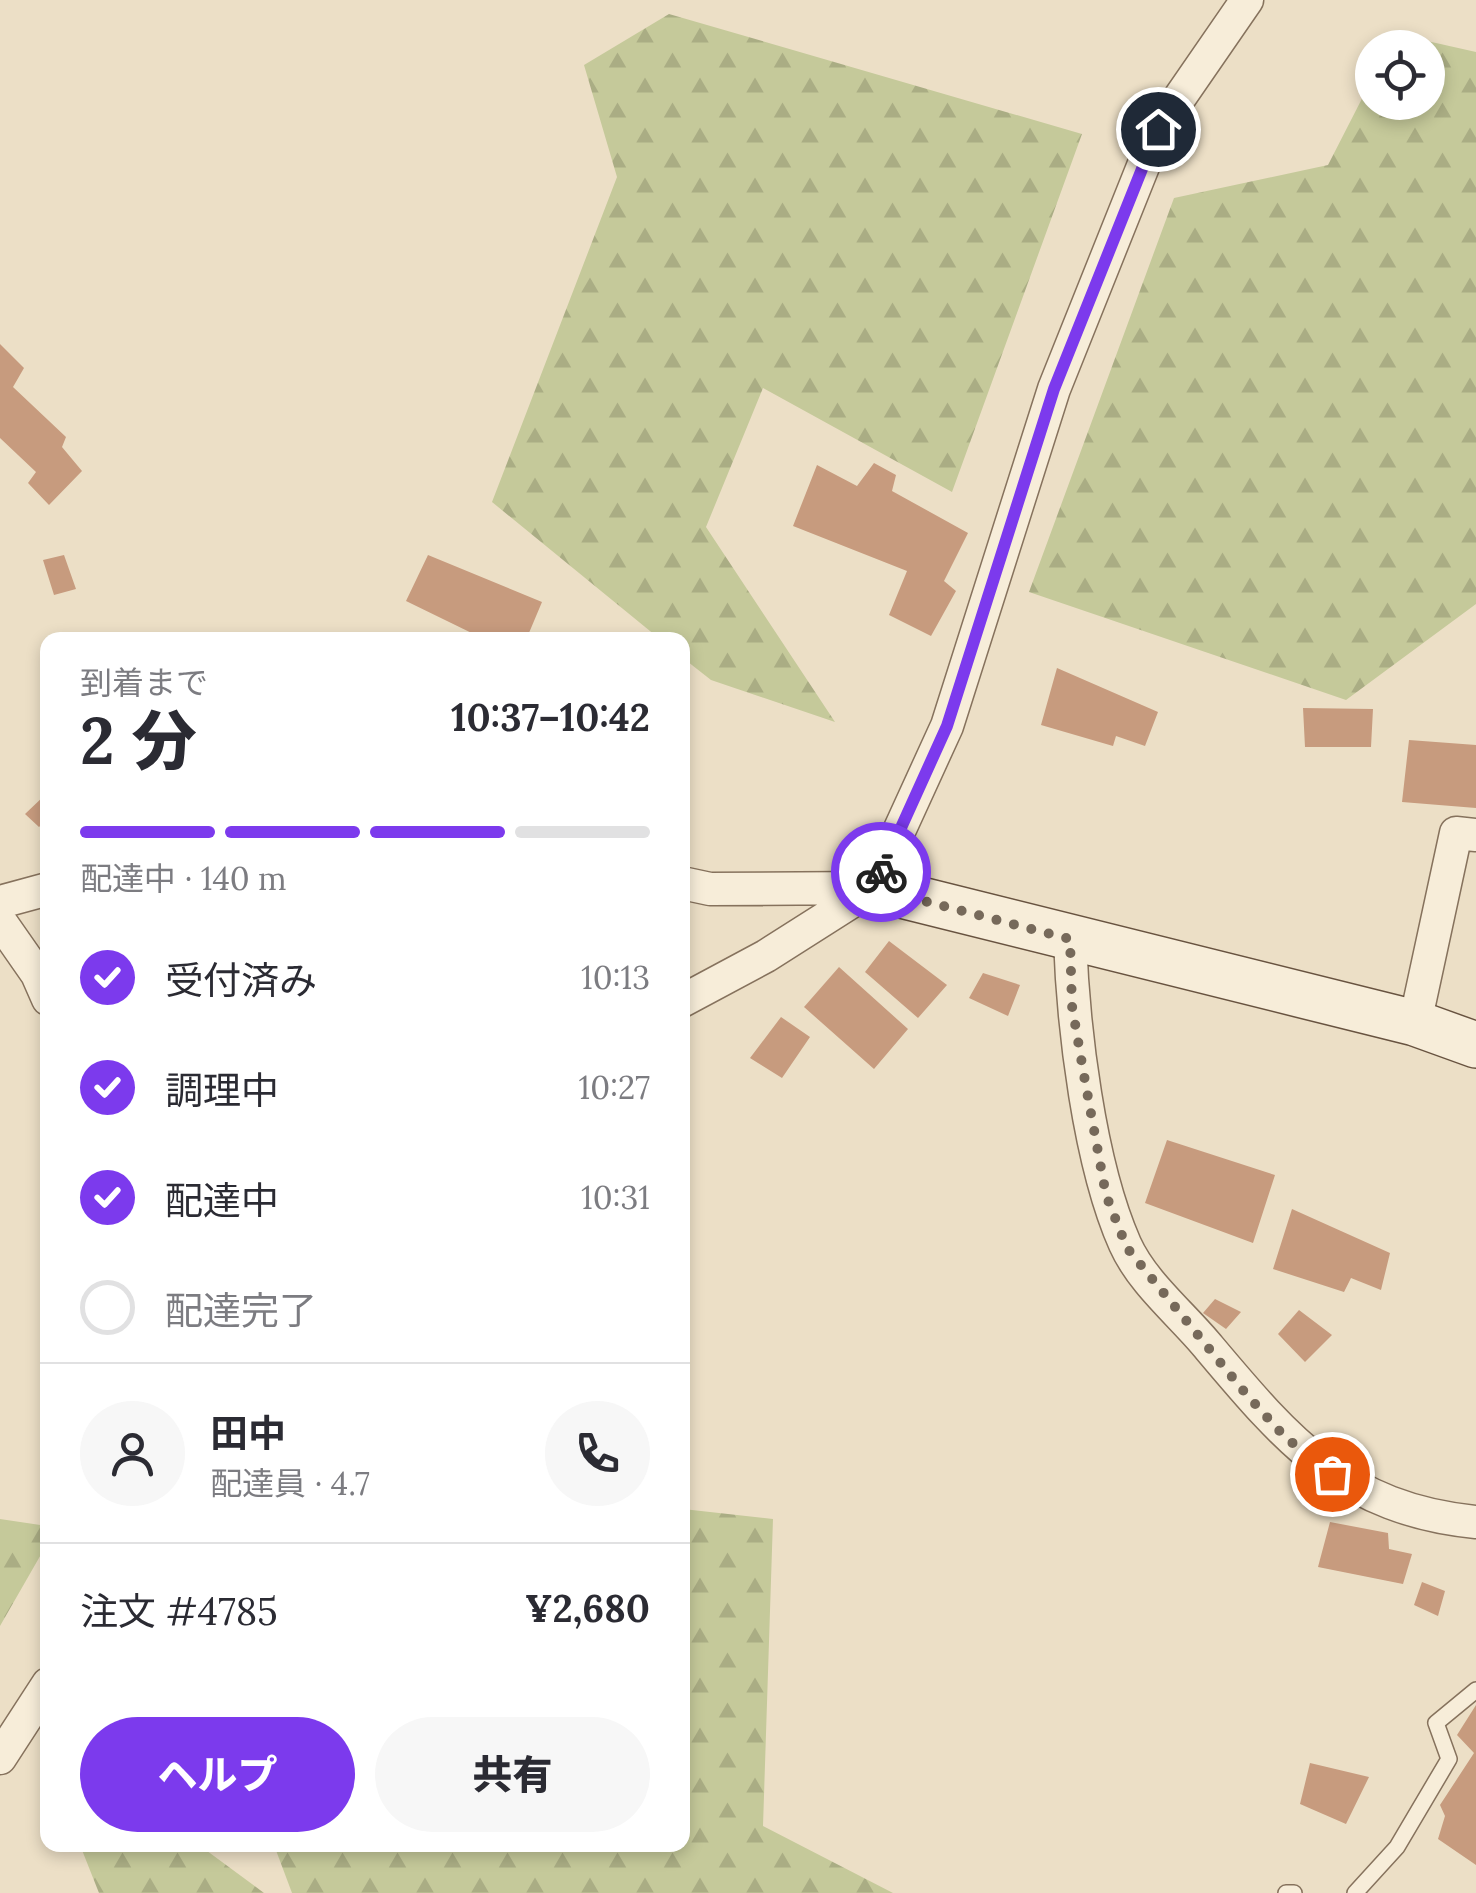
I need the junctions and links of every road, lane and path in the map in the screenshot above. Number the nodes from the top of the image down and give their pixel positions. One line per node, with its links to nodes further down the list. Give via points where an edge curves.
1 (1247, 0): 4 (street, via 1158,129 1054,389 947,726)
2 (1476, 835): 11 (street, via 1456,833)
3 (690, 885): 4 (street)
4 (874, 888): 8 (street); 10 (street)
5 (40, 891): 6 (street)
6 (0, 902)
7 (0, 920): 9 (street)
8 (1070, 939): 11 (street); 13 (street, via 1072,1006 1106,1195 1127,1248 1285,1437 1332,1474 1441,1519)
9 (40, 979)
10 (690, 997)
11 (1415, 1023): 12 (street)
12 (1476, 1045)
13 (1476, 1522)
14 (1476, 1690): 19 (lane, via 1436,1723 1449,1760 1397,1847)
15 (40, 1696): 16 (street)
16 (0, 1758)
17 (1286, 1893): 18 (lane)
18 (1294, 1893)
19 (1354, 1893)

